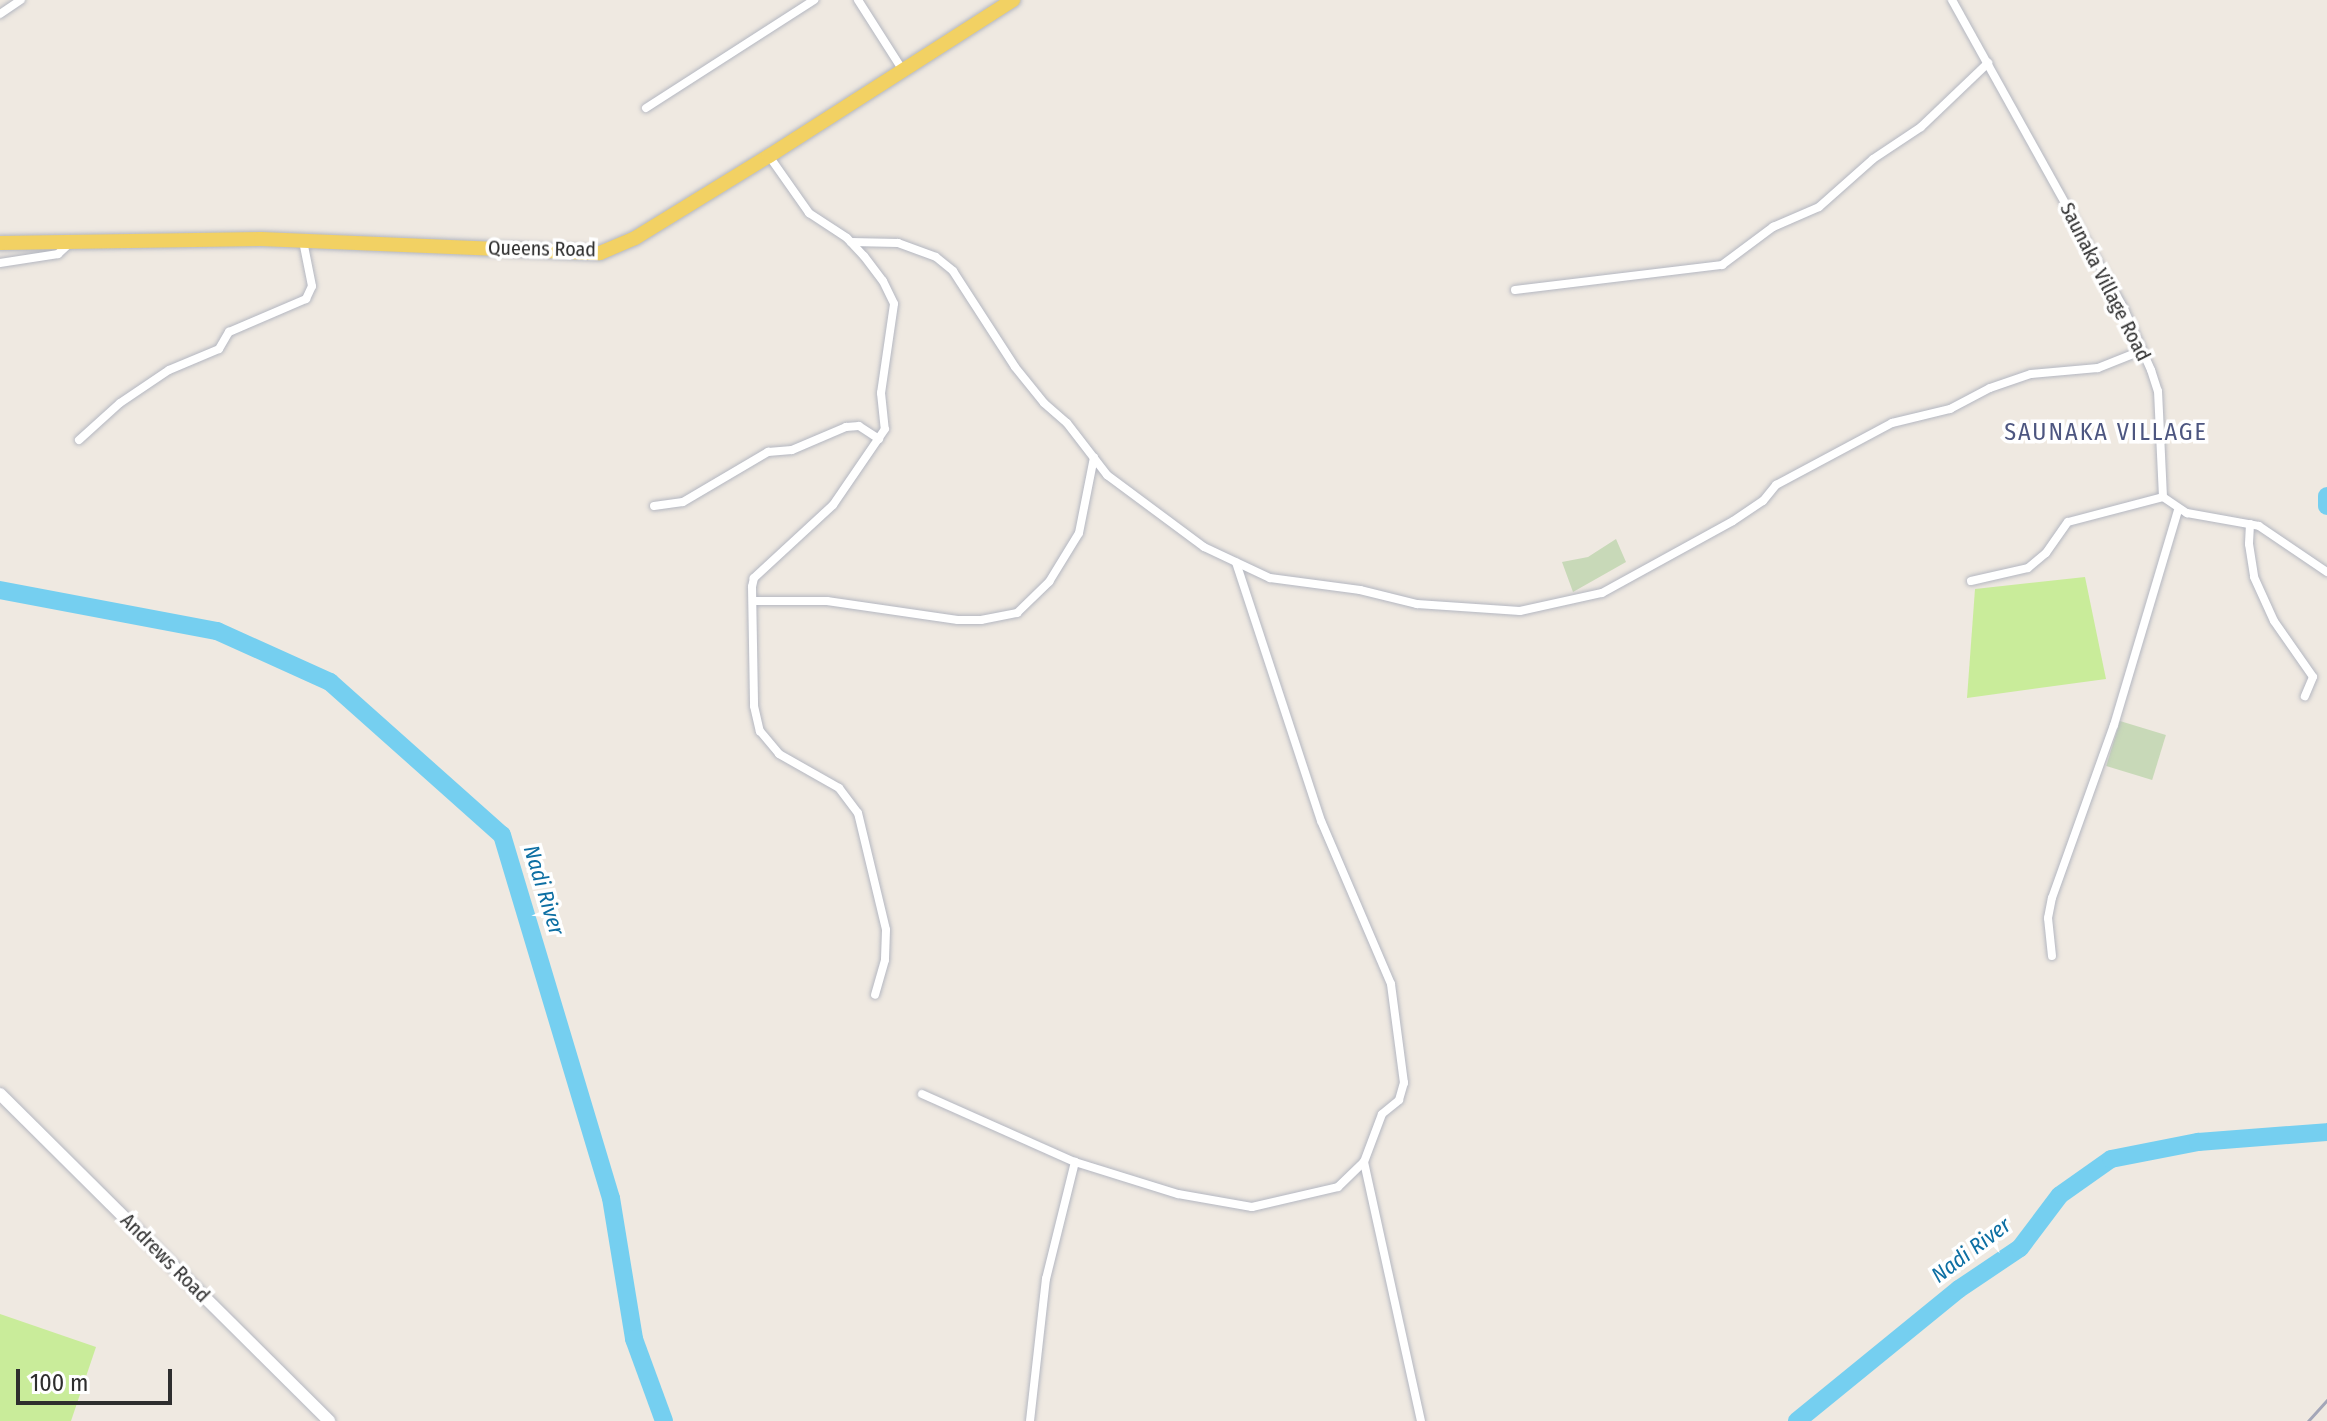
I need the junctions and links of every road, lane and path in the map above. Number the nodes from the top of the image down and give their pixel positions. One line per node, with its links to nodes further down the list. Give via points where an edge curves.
1 (21, 0): 6 (street)
2 (814, 0): 9 (street)
3 (858, 0): 8 (street)
4 (1013, 0): 8 (main road, Queens Road)
5 (1952, 0): 7 (street, Saunaka Village Road)
6 (0, 14)
7 (1988, 63): 16 (street, via 1921,127 1873,159 1819,207 1773,227 1722,265); 17 (street, Saunaka Village Road, via 2124,309)
8 (902, 69): 10 (main road, Queens Road)
9 (646, 108)
10 (769, 156): 12 (main road, Queens Road, via 635,238 600,253); 13 (street, via 809,213)
11 (72, 241): 12 (main road, Queens Road); 14 (main road, Queens Road); 15 (street, via 58,254)
12 (303, 241): 19 (street, via 312,286 306,299 229,332 219,349 186,361 145,386)
13 (851, 242): 18 (street, via 883,281 894,304 881,393 885,429); 20 (street, via 898,243 936,257 953,271 1015,367)
14 (0, 243)
15 (0, 263)
16 (1515, 290)
17 (2141, 351): 21 (street, Saunaka Village Road, via 2158,391); 25 (street, via 2098,368 2031,374 1950,409 1892,423 1776,485 1733,521 1632,579 1568,602 1520,611 1417,604 1270,578)
18 (879, 439): 22 (street, via 859,426 846,427 792,450 768,452 683,502); 28 (street, via 833,505 754,578)
19 (79, 440)
20 (1094, 457): 25 (street, via 1107,475 1204,547); 28 (street, via 1079,533 1049,582 1017,613 958,620 827,601)
21 (2163, 497): 23 (street); 27 (street, via 2068,522 2028,568)
22 (654, 506)
23 (2178, 510): 24 (street); 30 (street, via 2114,725 2052,898)
24 (2250, 524): 26 (street, via 2295,547); 29 (street, via 2254,577 2274,621 2313,677)
25 (1236, 563): 35 (street, via 1321,821 1391,984 1404,1083 1399,1100 1382,1114)
26 (2327, 572)
27 (1971, 581)
28 (753, 601): 31 (street, via 754,706 760,731 779,754 845,793 858,813 886,930 885,960)
29 (2305, 696)
30 (2052, 956)
31 (875, 995)
32 (0, 1094): 36 (main road, Andrews Road)
33 (922, 1094): 34 (street)
34 (1075, 1162): 35 (street, via 1178,1194 1252,1207 1338,1187); 37 (street, via 1046,1279)
35 (1364, 1162): 38 (street)
36 (329, 1421)
37 (1030, 1421)
38 (1421, 1421)

